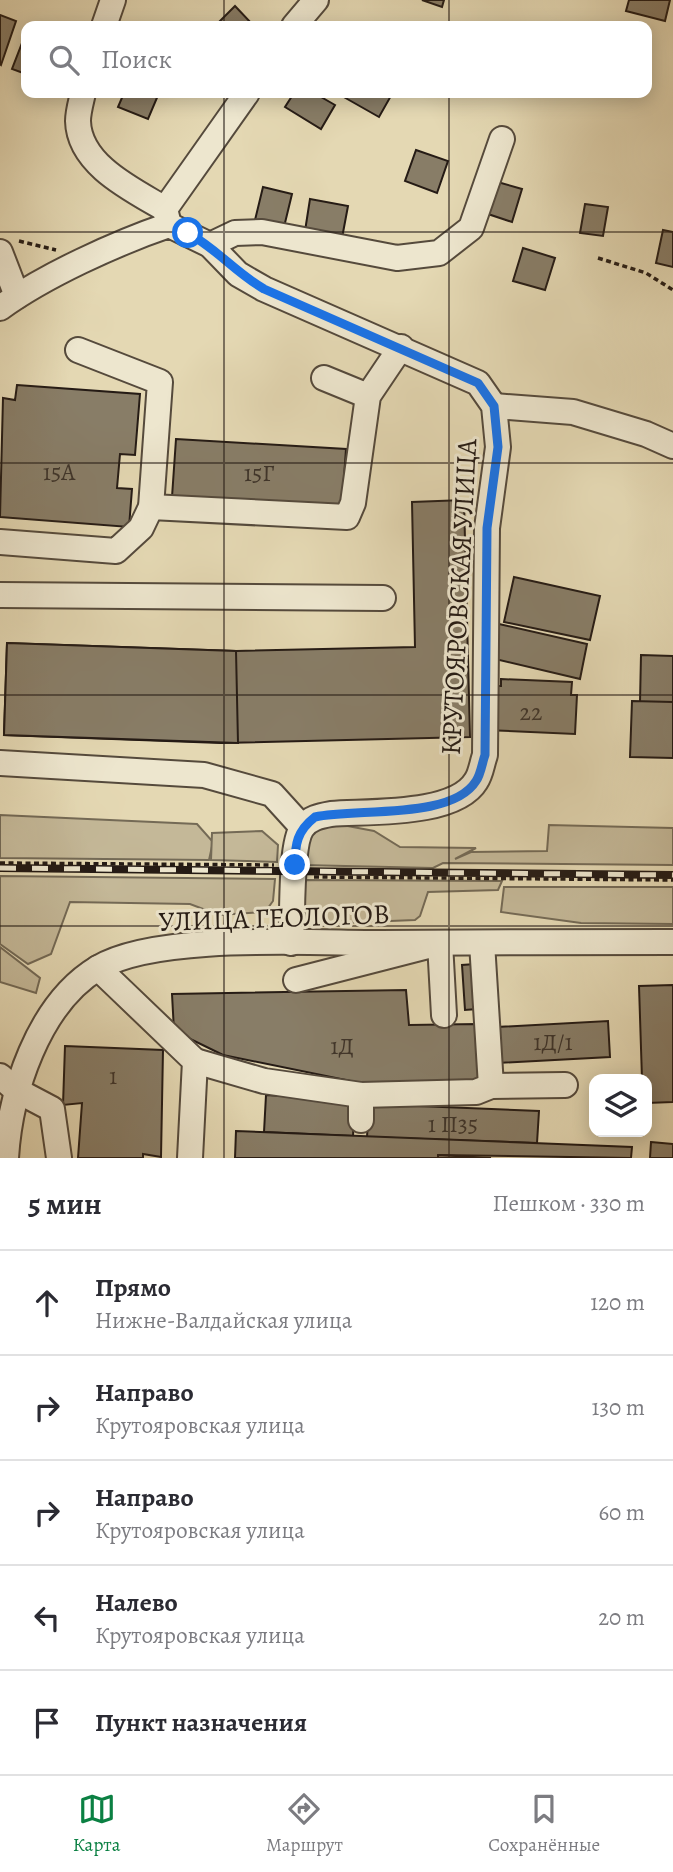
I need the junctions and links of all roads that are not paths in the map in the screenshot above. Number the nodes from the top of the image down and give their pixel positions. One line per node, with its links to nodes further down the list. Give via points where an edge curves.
1 (113, 0): 3 (street)
2 (316, 0): 4 (street)
3 (106, 21)
4 (298, 21)
5 (82, 98): 8 (street, via 78,122 98,163)
6 (244, 98): 8 (street)
7 (502, 139): 9 (street, via 471,228 439,253 397,258 262,232 235,233)
8 (167, 217): 9 (street); 11 (street)
9 (210, 245): 12 (street, via 238,274 264,289)
10 (7, 246): 11 (street)
11 (9, 302)
12 (401, 347): 15 (street); 16 (street, via 478,383)
13 (78, 350): 18 (street, via 160,382)
14 (324, 378): 15 (street)
15 (368, 396): 18 (street, via 353,503 346,517)
16 (494, 406): 17 (street, via 573,412); 23 (street, КРУТОЯРОВСКАЯ УЛИЦА, via 498,447 487,528 485,755 477,781 460,797 441,805 331,814 315,817)
17 (673, 446)
18 (151, 507): 19 (street, via 141,528 116,551)
19 (0, 542)
20 (0, 595): 21 (street)
21 (383, 598)
22 (0, 763): 23 (street, via 204,775 272,794)
23 (302, 827): 25 (street, via 295,845)
24 (673, 942): 27 (street, УЛИЦА ГЕОЛОГОВ)
25 (291, 943): 26 (street, УЛИЦА ГЕОЛОГОВ); 28 (street, УЛИЦА ГЕОЛОГОВ, via 165,947)
26 (440, 943): 27 (street, УЛИЦА ГЕОЛОГОВ); 29 (street); 30 (street)
27 (482, 943): 34 (street)
28 (98, 968): 31 (street); 32 (street, УЛИЦА ГЕОЛОГОВ, via 51,1016)
29 (296, 981)
30 (444, 1015)
31 (195, 1061): 35 (street, via 264,1081); 39 (street)
32 (8, 1083): 37 (street, УЛИЦА ГЕОЛОГОВ); 38 (street, via 52,1108)
33 (565, 1085): 34 (street)
34 (491, 1086): 35 (street, via 476,1092)
35 (361, 1095): 36 (street)
36 (361, 1120)
37 (6, 1158)
38 (59, 1158)
39 (190, 1158)

